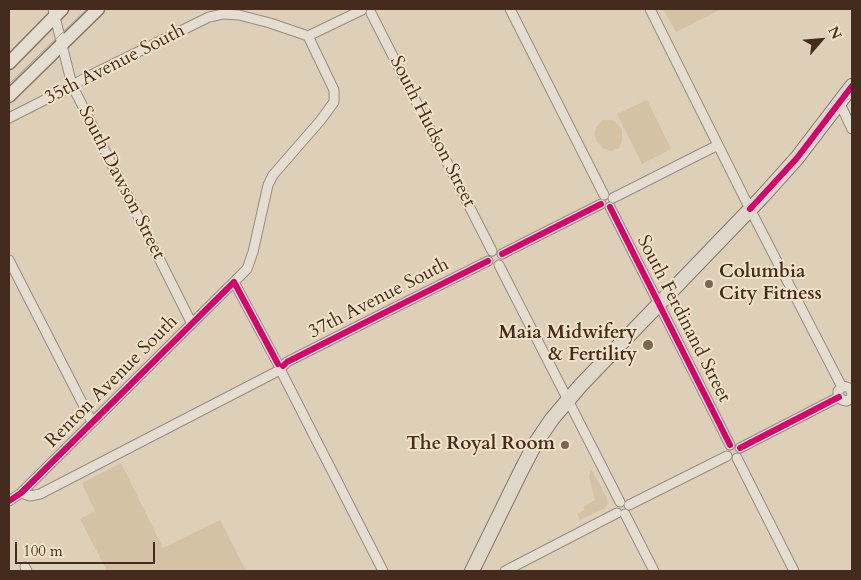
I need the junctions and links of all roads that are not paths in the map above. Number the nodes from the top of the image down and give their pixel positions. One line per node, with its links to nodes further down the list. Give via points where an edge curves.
1 (98, 9): 7 (main road)
2 (510, 9): 16 (street, South Ferdinand Street)
3 (650, 9): 15 (street)
4 (367, 10): 6 (street); 18 (street, South Hudson Street)
5 (57, 11): 7 (street, South Dawson Street); 8 (main road)
6 (308, 36): 9 (street, 35th Avenue South, via 270,23 223,14 209,17); 23 (street, Renton Avenue South, via 334,90 334,102 273,175 250,262)
7 (63, 44): 9 (street, South Dawson Street); 11 (main road)
8 (9, 62)
9 (72, 85): 13 (street, 35th Avenue South); 25 (street, South Dawson Street)
10 (852, 86): 12 (main road)
11 (9, 96)
12 (840, 104): 14 (street); 17 (main road)
13 (11, 117)
14 (852, 129)
15 (718, 146): 16 (street); 17 (street)
16 (607, 201): 19 (street); 24 (street, South Ferdinand Street)
17 (750, 209): 24 (main road); 27 (street)
18 (492, 251): 19 (street); 21 (street)
19 (502, 254): 22 (street, via 503,260)
20 (9, 260): 31 (street)
21 (488, 262): 22 (street, via 493,266); 26 (street, 37th Avenue South, via 286,362)
22 (499, 265): 30 (street)
23 (234, 282): 25 (street, Renton Avenue South); 26 (street)
24 (659, 304): 30 (main road); 32 (street, South Ferdinand Street)
25 (192, 324): 31 (street, Renton Avenue South)
26 (280, 369): 36 (street, 37th Avenue South, via 40,494 30,496); 39 (street)
27 (842, 387): 28 (street, via 848,387); 29 (street, via 838,391)
28 (852, 396): 29 (street, via 842,400)
29 (839, 397): 33 (street)
30 (568, 400): 38 (street); 40 (main road, via 528,457)
31 (92, 422): 36 (street, Renton Avenue South)
32 (730, 445): 33 (street, via 736,444); 34 (street, via 726,449)
33 (740, 448): 35 (street)
34 (727, 456): 35 (street); 38 (street)
35 (737, 458): 43 (street)
36 (21, 493): 37 (street, Renton Avenue South)
37 (9, 501)
38 (623, 508): 41 (street); 42 (street)
39 (383, 571)
40 (472, 571)
41 (507, 571)
42 (654, 571)
43 (794, 571)

